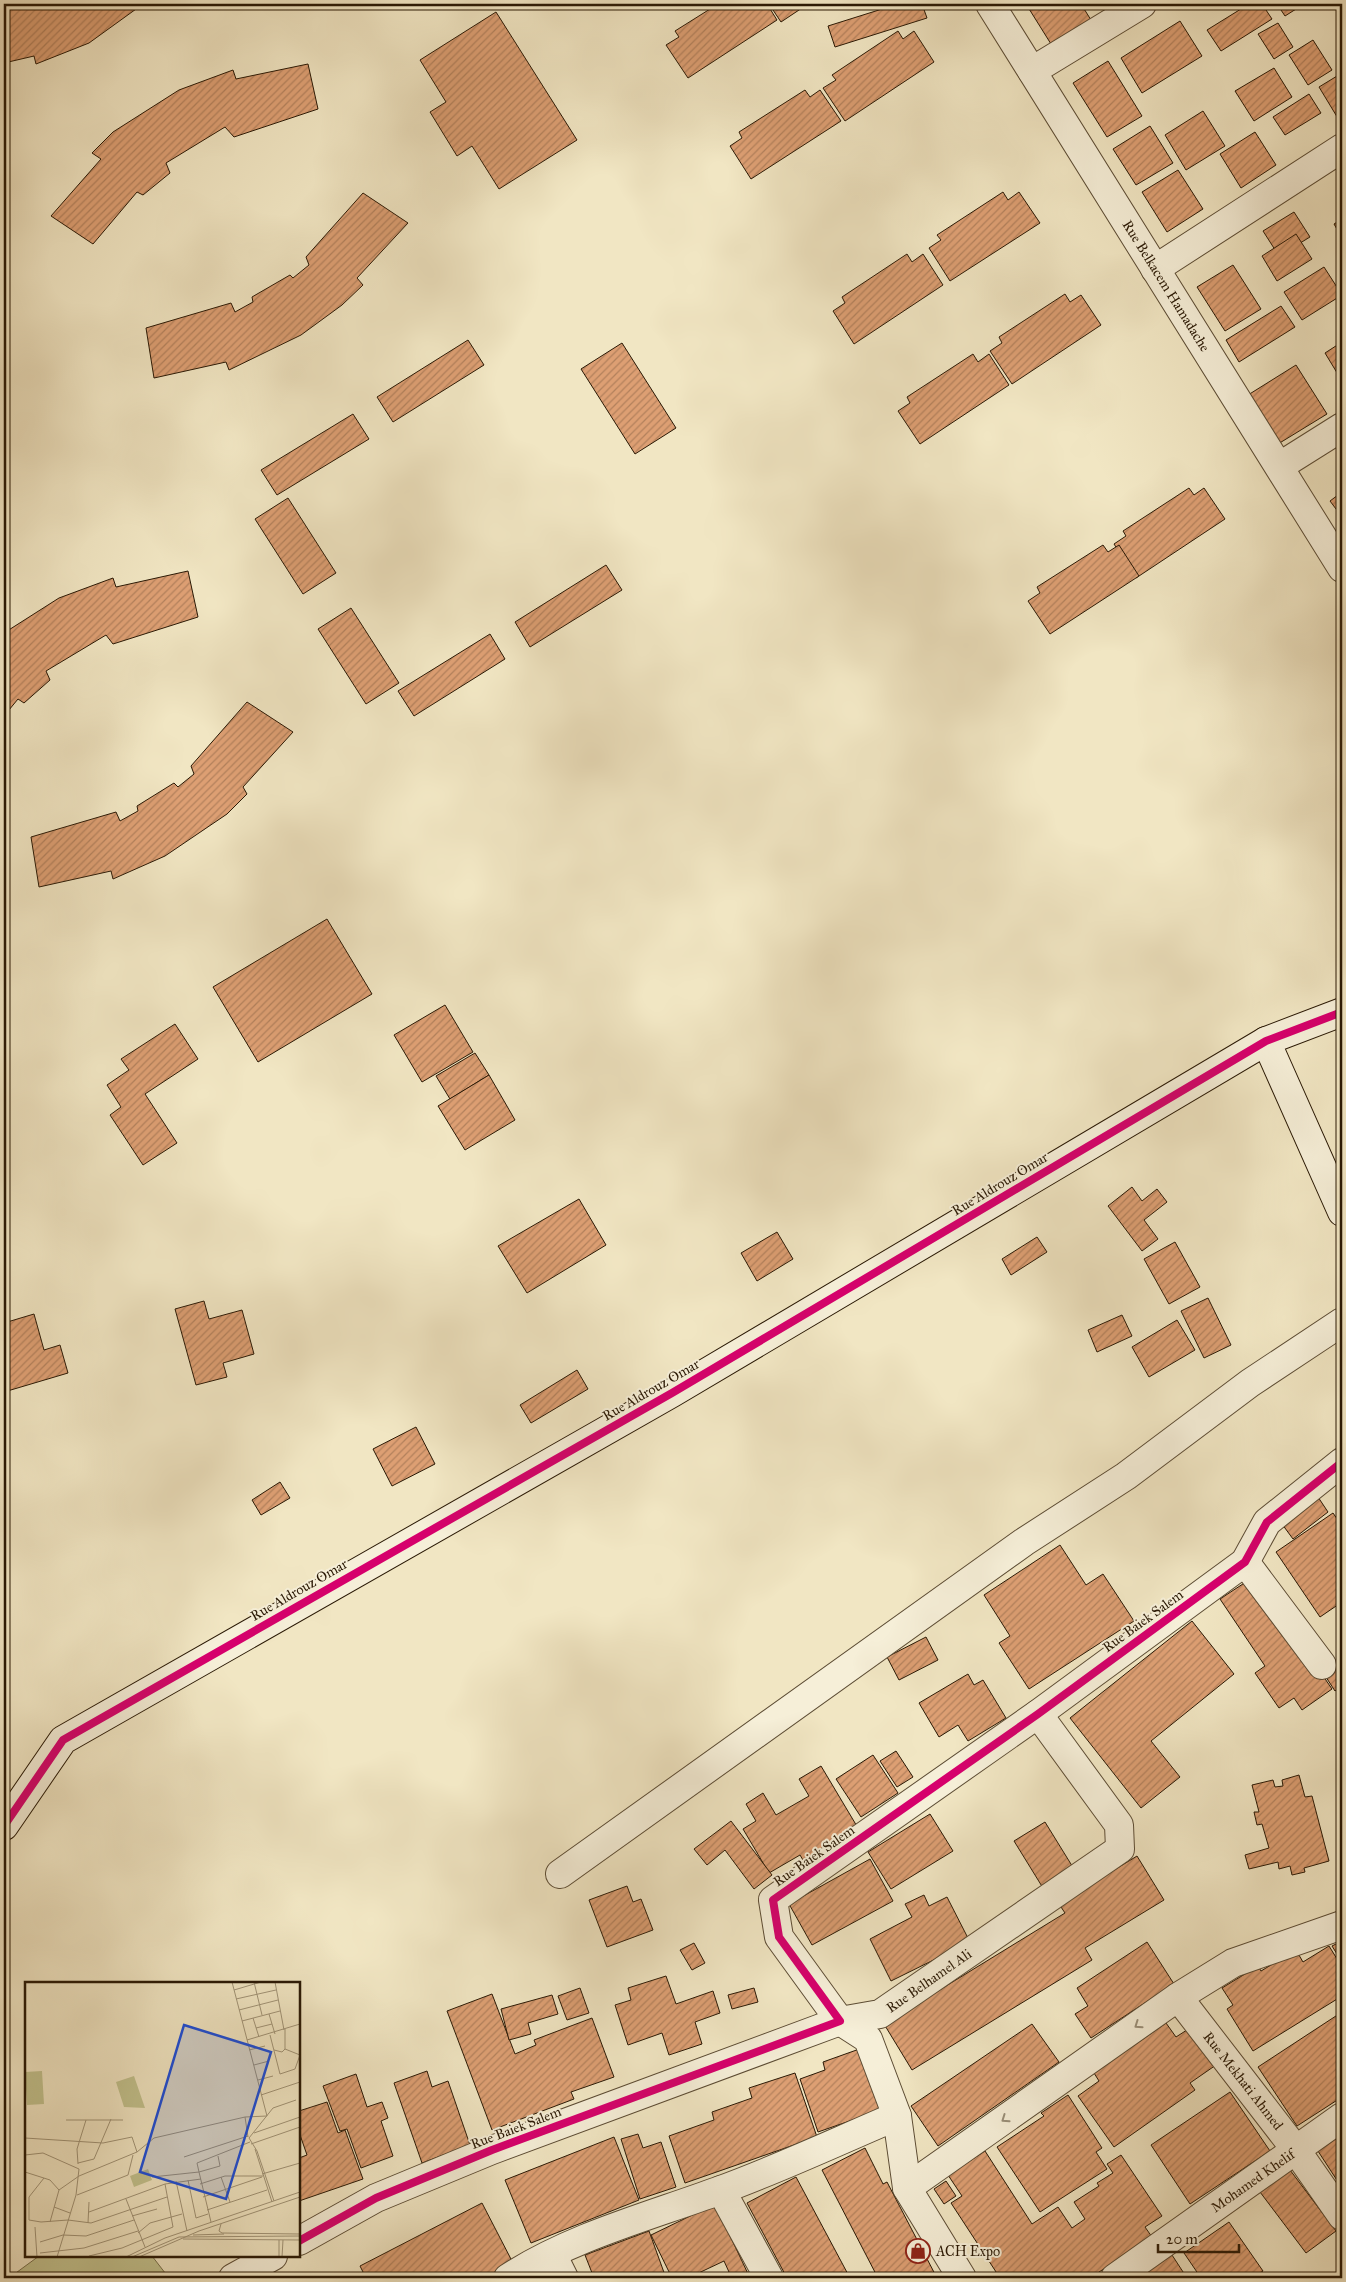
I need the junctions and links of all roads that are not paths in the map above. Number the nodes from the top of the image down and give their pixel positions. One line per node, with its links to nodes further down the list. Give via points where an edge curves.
1 (990, 4): 3 (street, Rue Belkacem Hamadache)
2 (1142, 4): 3 (street)
3 (1032, 71): 5 (street, Rue Belkacem Hamadache)
4 (1342, 148): 5 (street)
5 (1155, 269): 7 (street, Rue Belkacem Hamadache)
6 (1342, 427): 7 (street)
7 (1280, 466): 8 (street, Rue Belkacem Hamadache)
8 (1342, 568)
9 (1342, 1012): 10 (street, Rue Aldrouz Omar)
10 (1266, 1041): 11 (street); 17 (street, Rue Aldrouz Omar, via 672,1393 63,1740)
11 (1342, 1212)
12 (1342, 1322): 18 (street, via 1250,1383 1126,1476 1024,1542)
13 (1342, 1462): 14 (street, Rue Baiek Salem, via 1267,1522)
14 (1245, 1562): 15 (street); 16 (street, Rue Baiek Salem)
15 (1322, 1664)
16 (1038, 1714): 21 (street, Rue Baiek Salem, via 773,1900 780,1937); 21 (street, Rue Belhamel Ali, via 1119,1825 1120,1849 880,2014)
17 (4, 1826)
18 (560, 1874)
19 (1342, 1925): 20 (street, via 1233,1963)
20 (1178, 1997): 24 (street, Rue Mekhati Ahmed); 25 (street, one-way to 25)
21 (840, 2021): 22 (street, via 868,2039); 28 (street, Rue Baiek Salem, via 492,2150 376,2198)
22 (897, 2116): 25 (street); 26 (street)
23 (1342, 2117): 24 (street, Mohamed Khelif)
24 (1296, 2150): 27 (street, Rue Mekhati Ahmed); 36 (street, Mohamed Khelif)
25 (908, 2188): 35 (street)
26 (721, 2190): 29 (street, via 579,2241); 34 (street)
27 (1342, 2216)
28 (300, 2240)
29 (552, 2254): 32 (street, via 532,2262); 33 (street)
30 (271, 2257): 31 (street)
31 (233, 2278)
32 (508, 2278)
33 (564, 2278)
34 (769, 2278)
35 (962, 2278)
36 (1115, 2278)

